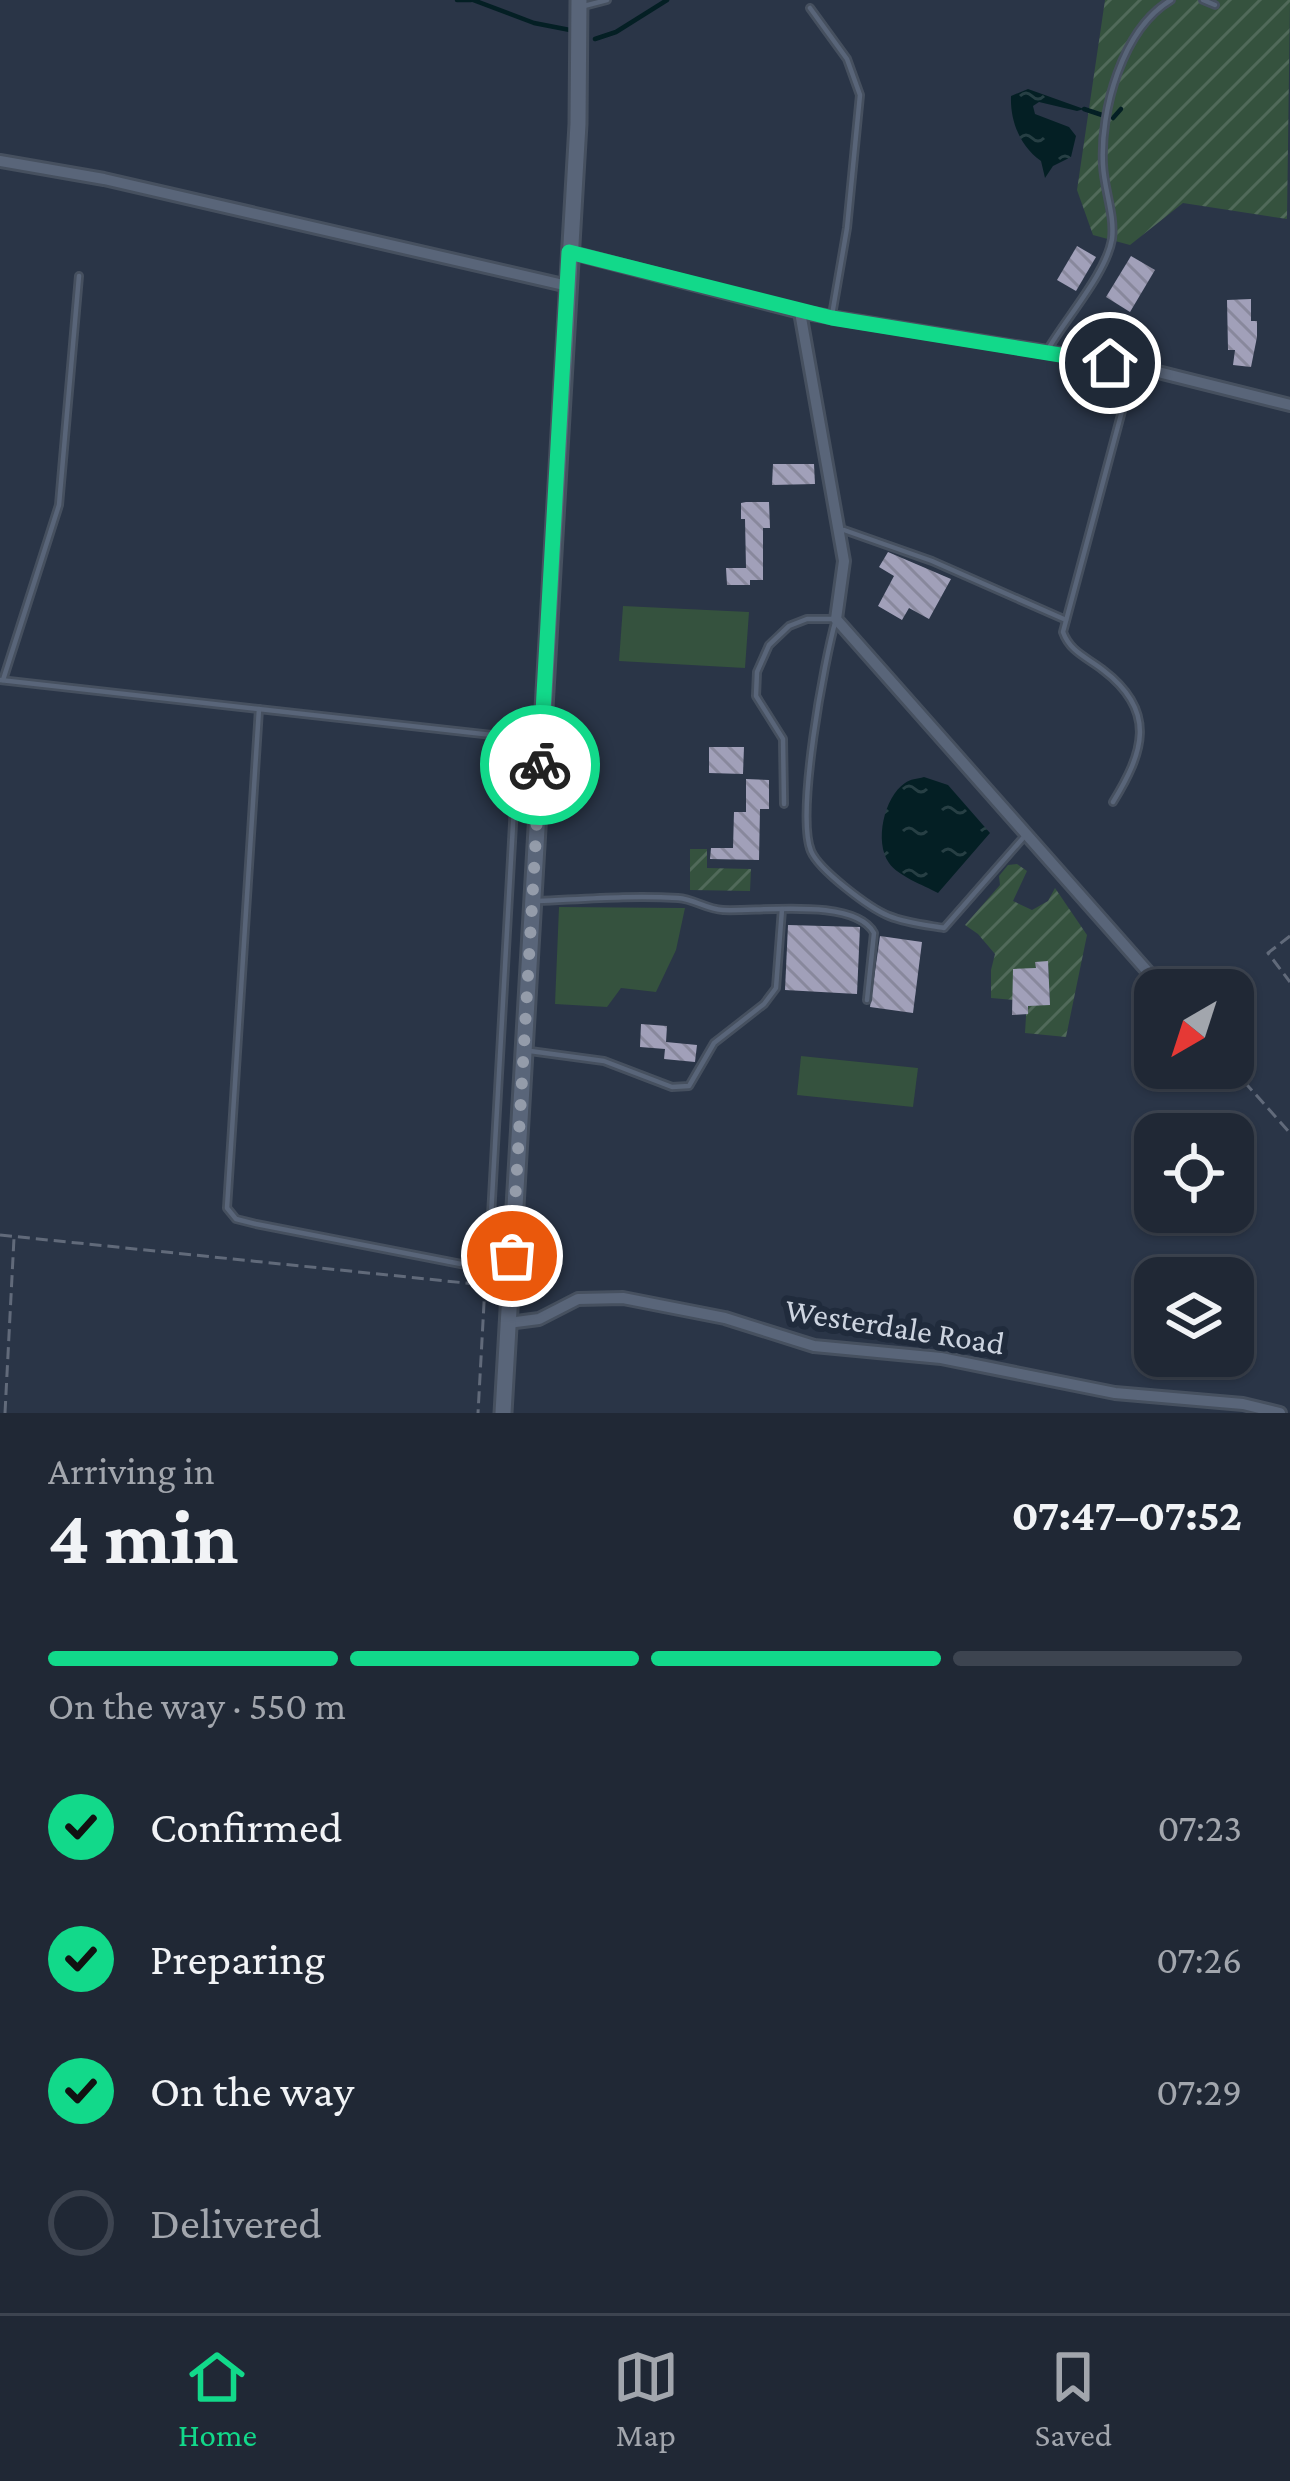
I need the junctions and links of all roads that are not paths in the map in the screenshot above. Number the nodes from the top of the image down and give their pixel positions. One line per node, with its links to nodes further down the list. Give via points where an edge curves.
1 (607, 0): 4 (lane)
2 (1171, 0): 13 (lane, via 1134,39 1110,102 1102,163 1112,222 1108,252)
3 (1204, 0): 5 (lane)
4 (579, 3): 8 (main road)
5 (1215, 5)
6 (810, 8): 12 (lane, via 847,59 860,95)
7 (0, 161): 10 (street)
8 (569, 252): 10 (main road); 11 (street)
9 (79, 276): 19 (lane, via 59,505)
10 (568, 286): 22 (main road)
11 (800, 311): 12 (street); 16 (street)
12 (832, 318): 13 (street)
13 (1045, 354): 14 (street)
14 (1134, 366): 15 (street); 18 (lane)
15 (1290, 405)
16 (840, 529): 17 (street, via 845,574); 18 (lane)
17 (836, 619): 24 (lane, via 789,626 757,672 756,696 782,739); 25 (street); 25 (lane, via 822,670 808,813 817,862 879,912 944,928)
18 (1066, 620): 23 (lane, via 1067,642 1120,684 1139,719 1141,748)
19 (1, 680): 20 (lane)
20 (259, 709): 21 (lane); 21 (lane, via 227,1208 256,1224 461,1264 482,1258 490,1234 514,806 500,765)
21 (501, 736): 22 (lane)
22 (542, 741): 26 (main road)
23 (1113, 802)
24 (784, 804)
25 (1027, 834): 28 (street)
26 (532, 901): 27 (lane, via 679,898 716,910); 30 (main road)
27 (782, 909): 29 (lane, via 815,908 872,926); 30 (lane, via 776,988 714,1043 689,1086 604,1061)
28 (1146, 969)
29 (867, 1000)
30 (524, 1050): 31 (main road)
31 (508, 1324): 32 (main road); 33 (street, Westerdale Road, via 578,1299 623,1298 814,1346 941,1358 1115,1393)
32 (503, 1413)
33 (1280, 1413)

